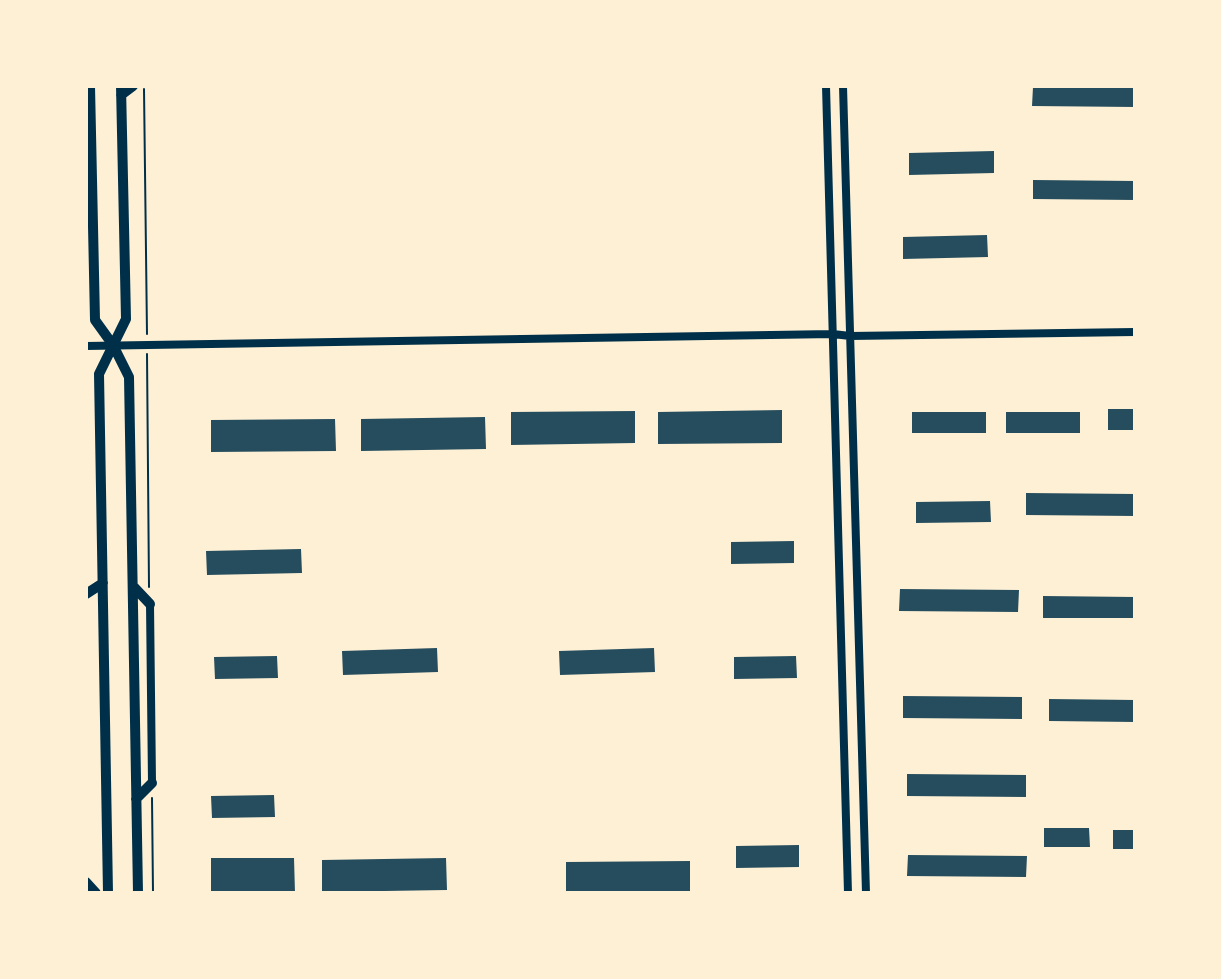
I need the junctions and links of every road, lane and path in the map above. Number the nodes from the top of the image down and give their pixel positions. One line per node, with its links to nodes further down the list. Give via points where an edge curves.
1 (90, 86): 6 (main road)
2 (133, 86): 5 (main road)
3 (826, 86): 8 (street)
4 (843, 86): 9 (street)
5 (121, 91): 10 (main road, via 126,319)
6 (89, 200): 10 (main road, via 95,320)
7 (1135, 332): 9 (street)
8 (833, 334): 9 (street); 10 (street); 23 (street)
9 (850, 336): 24 (street)
10 (113, 345): 11 (street); 12 (main road, via 99,374); 13 (main road, via 129,377)
11 (86, 346)
12 (103, 583): 14 (main road); 20 (main road)
13 (133, 586): 15 (main road); 17 (main road)
14 (86, 594)
15 (150, 604): 16 (street)
16 (152, 783): 17 (main road); 22 (path)
17 (136, 799): 21 (main road)
18 (86, 882): 19 (main road)
19 (96, 893)
20 (108, 893)
21 (138, 893)
22 (153, 893)
23 (848, 893)
24 (866, 893)

